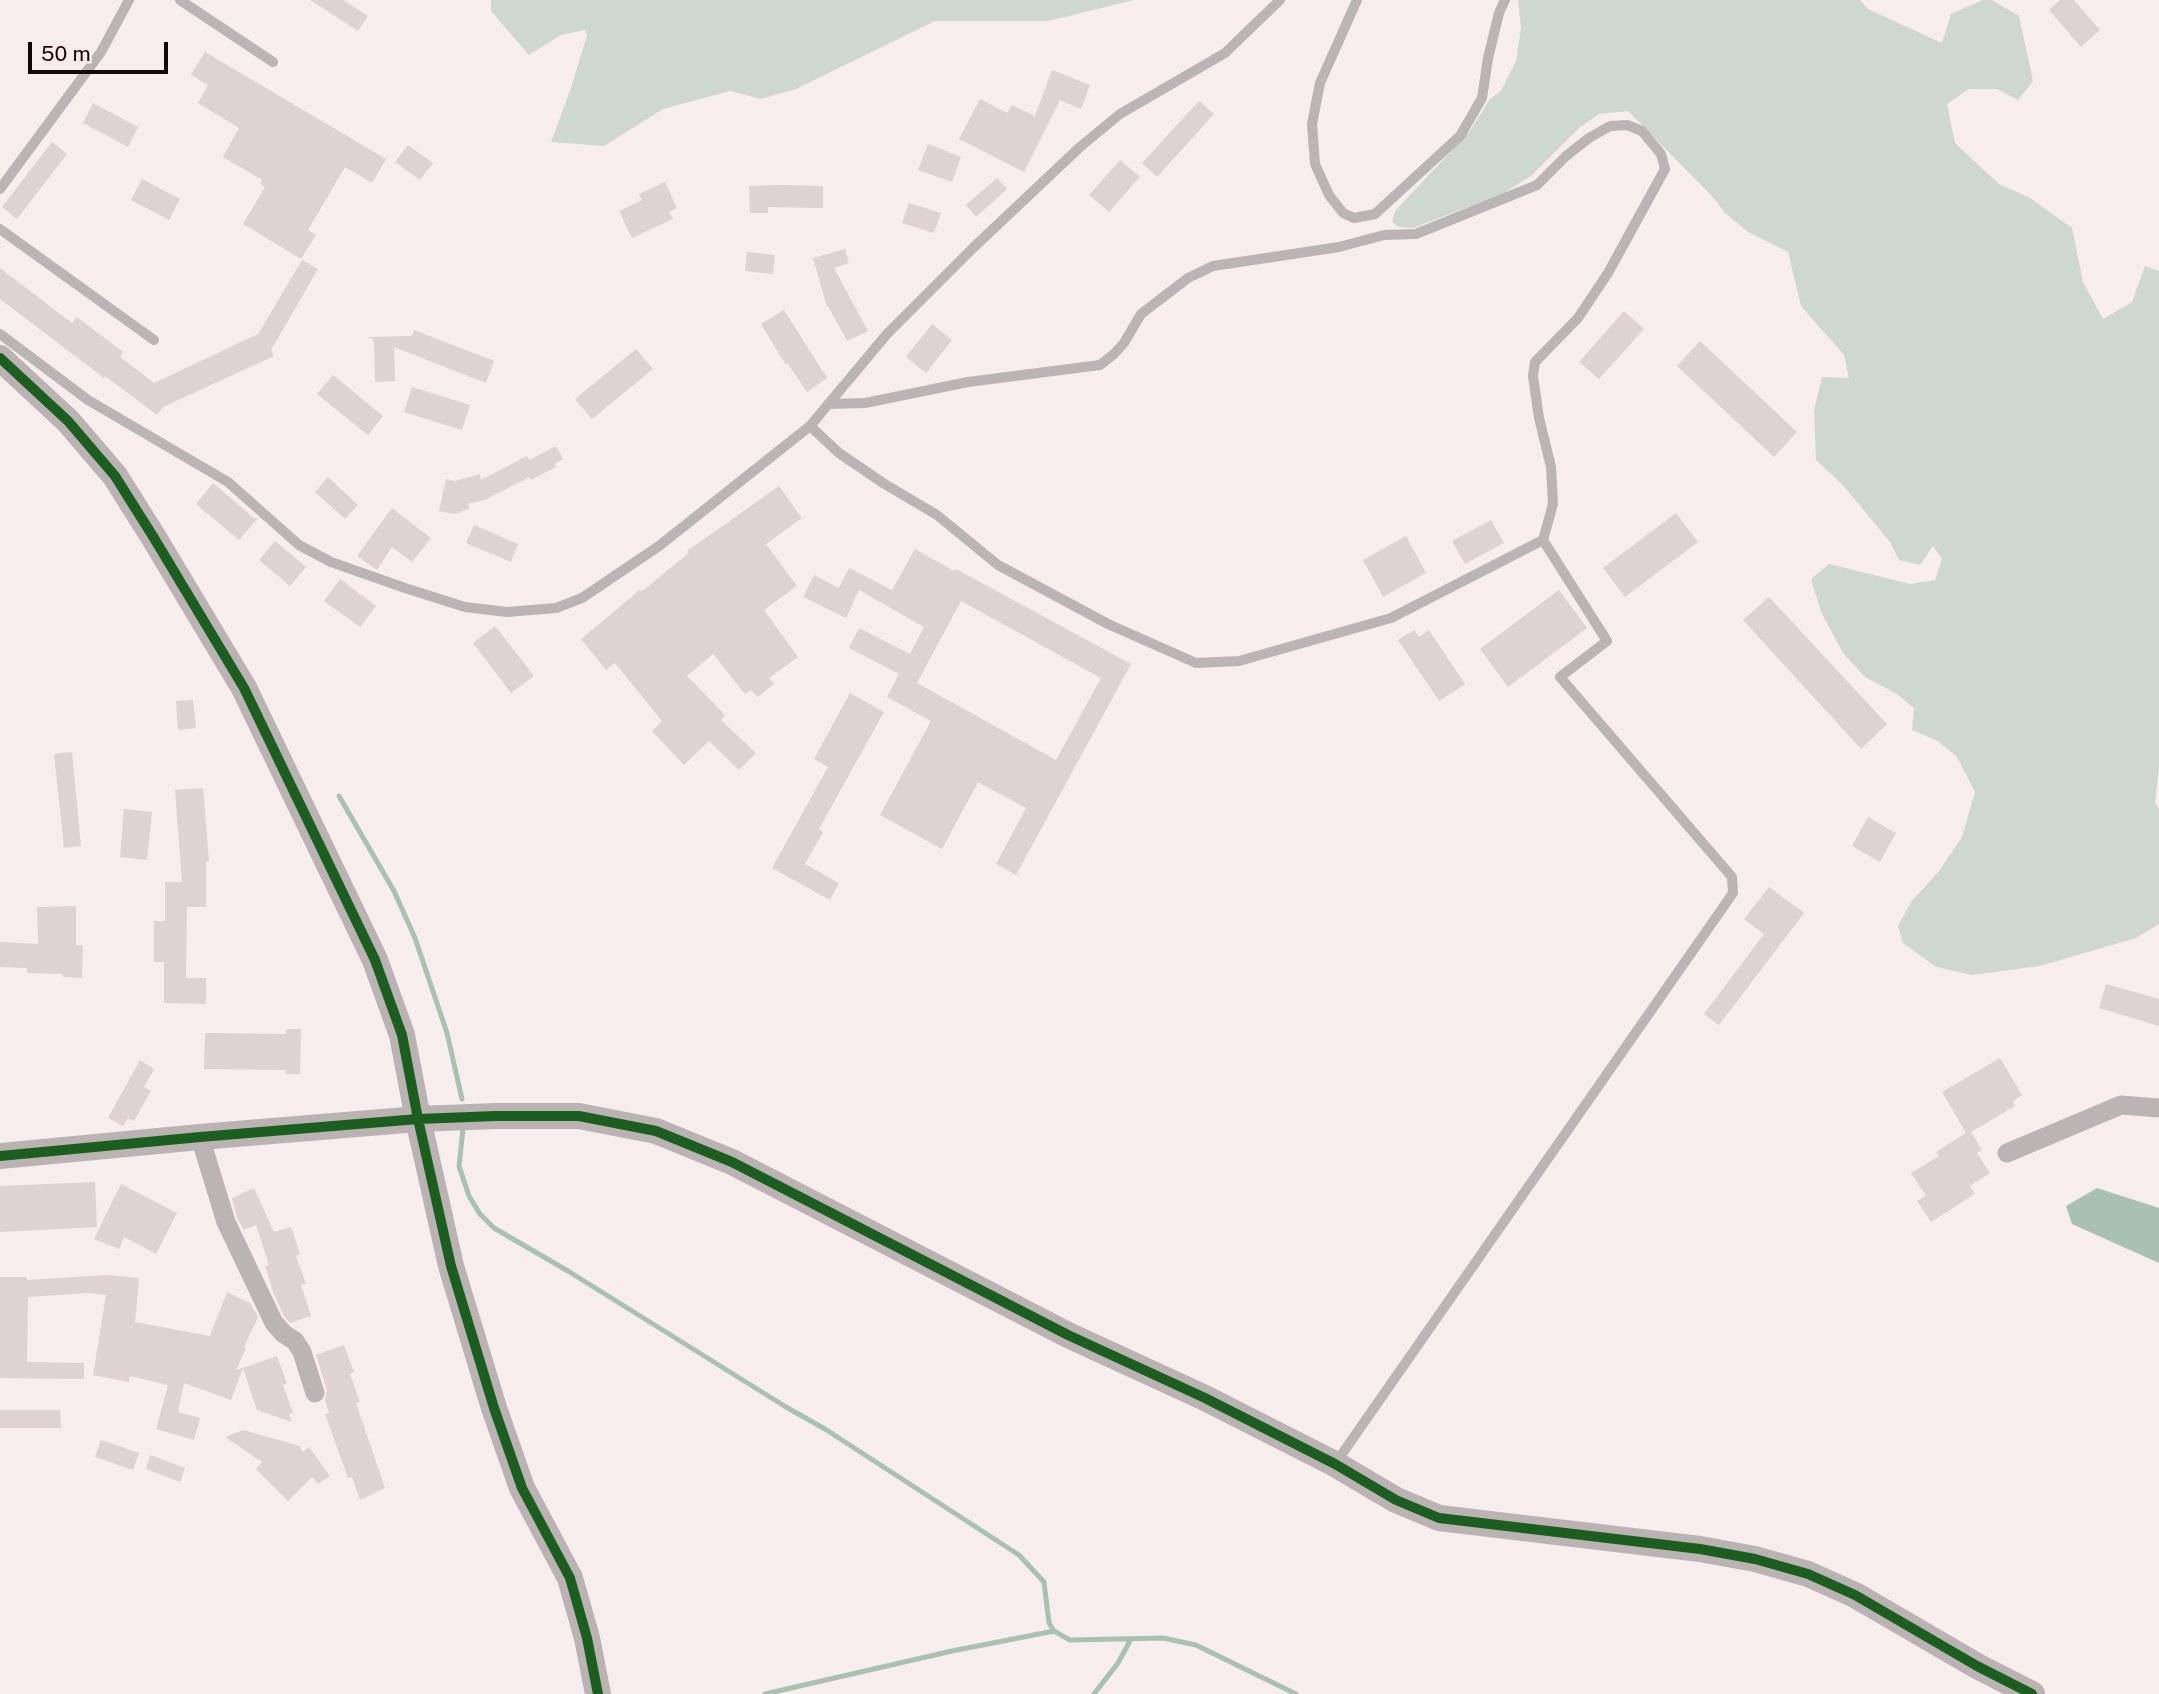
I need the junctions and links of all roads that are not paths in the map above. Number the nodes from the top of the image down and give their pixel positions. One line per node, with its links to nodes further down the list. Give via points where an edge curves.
1 (129, 0): 7 (lane, via 102,52)
2 (180, 0): 6 (lane)
3 (1280, 0): 12 (lane, via 1225,53 1120,114 1080,147 887,334)
4 (1357, 0): 5 (lane, via 1320,83 1312,124 1315,163 1329,195 1343,213 1354,218 1375,214 1460,136 1482,98 1499,13)
5 (1506, 0)
6 (273, 62)
7 (0, 189)
8 (0, 229): 10 (lane)
9 (0, 334): 13 (lane, via 88,400 228,482 299,545 331,562 405,588 465,607 507,612 556,608 582,598 659,546)
10 (154, 340)
11 (0, 358): 16 (street, via 68,421 115,476 244,688 374,960 402,1035)
12 (829, 404): 13 (lane); 14 (lane, via 865,403 968,382 1100,365 1124,343 1141,314 1188,278 1213,266 1339,247 1384,235 1416,234 1537,185 1589,138 1609,126 1627,125 1643,131 1653,142 1665,169 1615,263 1578,318 1535,362 1533,376 1551,467 1553,504)
13 (810, 426): 14 (lane, via 839,453 937,515 998,565 1108,624 1196,663 1238,661 1391,618)
14 (1543, 540): 21 (lane, via 1607,641 1560,677 1732,877 1733,893)
15 (2159, 1108): 18 (street, via 2121,1105)
16 (418, 1119): 17 (street); 21 (street, via 579,1116 656,1131 732,1162 1068,1335); 22 (street, via 451,1266 494,1408 522,1488 570,1578)
17 (200, 1137): 19 (street); 20 (street, via 226,1222 274,1323 302,1352)
18 (2007, 1153)
19 (0, 1156)
20 (315, 1393)
21 (1335, 1464): 23 (street, via 1396,1500 1439,1518 1700,1549 1808,1574 1855,1595)
22 (598, 1694)
23 (2032, 1694)

